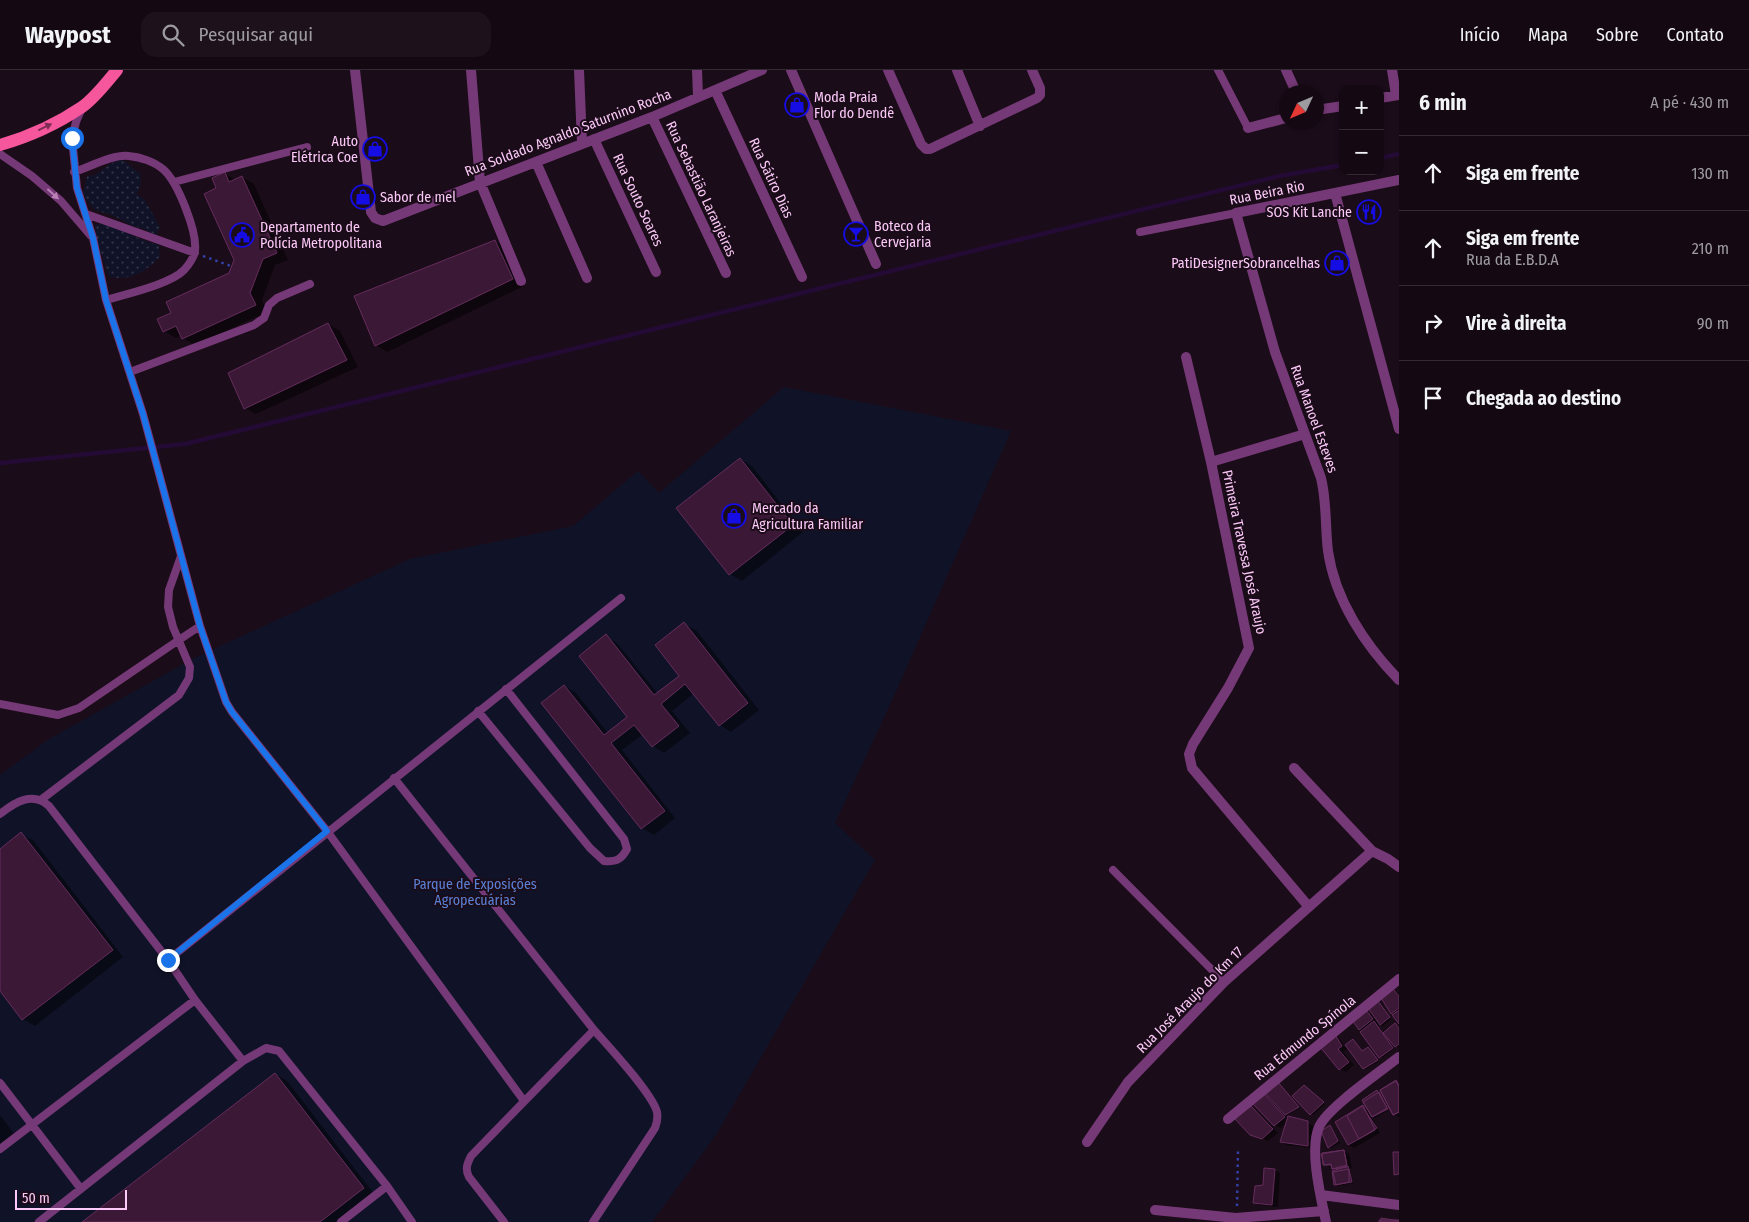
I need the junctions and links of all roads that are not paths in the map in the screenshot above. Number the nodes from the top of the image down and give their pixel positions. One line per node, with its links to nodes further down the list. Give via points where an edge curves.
1 (117, 70): 19 (main road)
2 (355, 70): 35 (street, Rua Soldado Agnaldo Saturnino Rocha, via 371,212 376,218 383,221)
3 (471, 70): 35 (street)
4 (580, 70): 27 (street)
5 (697, 70): 17 (street)
6 (762, 70): 15 (street, Rua Soldado Agnaldo Saturnino Rocha)
7 (791, 70): 42 (street)
8 (888, 70): 24 (street, via 926,149)
9 (957, 70): 24 (street)
10 (1032, 70): 24 (street, via 1040,88 1038,98)
11 (1218, 70): 25 (lane)
12 (1286, 70): 14 (street)
13 (1392, 70): 16 (street)
14 (1293, 85)
15 (715, 90): 17 (street, Rua Soldado Agnaldo Saturnino Rocha); 45 (street, Rua Sátiro Dias)
16 (1397, 95): 18 (street)
17 (698, 96): 22 (street, Rua Soldado Agnaldo Saturnino Rocha)
18 (1384, 97)
19 (83, 106): 28 (main road, one-way to 19, via 22,138); 32 (lane, via 72,138)
20 (1339, 107): 21 (street)
21 (1324, 109)
22 (652, 117): 26 (street, Rua Soldado Agnaldo Saturnino Rocha); 44 (street, Rua Sebastião Laranjeiras)
23 (1279, 120): 25 (street)
24 (980, 126)
25 (1248, 128)
26 (594, 139): 27 (street, Rua Soldado Agnaldo Saturnino Rocha); 43 (street, Rua Souto Soares)
27 (582, 143): 31 (street, Rua Soldado Agnaldo Saturnino Rocha)
28 (0, 145)
29 (307, 147): 34 (lane)
30 (0, 154): 40 (lane, one-way to 40, via 61,201)
31 (536, 162): 35 (street, Rua Soldado Agnaldo Saturnino Rocha); 46 (street)
32 (74, 172): 34 (lane, via 128,155 151,162); 38 (lane)
33 (1399, 180): 36 (street, Rua Beira Rio)
34 (174, 182): 41 (lane, via 195,237)
35 (480, 182): 47 (street)
36 (1335, 193): 37 (street, Rua Beira Rio); 52 (street)
37 (1236, 213): 39 (lane, Rua Beira Rio); 53 (street, Rua Manoel Esteves, via 1274,352)
38 (86, 214): 40 (lane); 41 (lane)
39 (1140, 232)
40 (93, 238): 49 (lane)
41 (195, 253): 49 (lane, via 178,275)
42 (876, 264)
43 (656, 272)
44 (726, 273)
45 (802, 277)
46 (587, 278)
47 (521, 281)
48 (310, 284): 51 (lane, via 277,298 269,305 264,318 254,325)
49 (106, 300): 51 (lane)
50 (1186, 356): 54 (street, Primeira Travessa José Araujo)
51 (130, 372): 55 (lane)
52 (1399, 429)
53 (1305, 434): 54 (street); 59 (street, Rua Manoel Esteves, via 1324,491 1329,554 1342,598 1373,651)
54 (1211, 462): 71 (street, Primeira Travessa José Araujo, via 1249,648 1193,744 1189,761)
55 (181, 556): 57 (lane); 58 (lane, via 168,599)
56 (621, 598): 60 (lane)
57 (200, 626): 58 (lane); 67 (lane, via 232,712)
58 (178, 641): 61 (lane, via 68,712 58,715); 65 (lane, via 190,667 189,678 179,695)
59 (1399, 680)
60 (506, 690): 62 (lane); 62 (lane, via 624,839 627,849 615,862 604,862 590,848)
61 (0, 704)
62 (478, 711): 64 (lane)
63 (1294, 768): 68 (street)
64 (394, 778): 67 (lane); 76 (lane)
65 (42, 799): 66 (lane, via 18,802); 72 (lane)
66 (0, 814)
67 (327, 831): 72 (lane); 80 (lane)
68 (1372, 852): 69 (street); 71 (street, Rua José Araujo do Km 17)
69 (1399, 867)
70 (1113, 870): 74 (lane)
71 (1308, 907): 74 (street, Rua José Araujo do Km 17)
72 (168, 960): 75 (lane)
73 (1399, 979): 81 (street, Rua Edmundo Spínola)
74 (1224, 982): 83 (street, Rua José Araujo do Km 17, via 1128,1082)
75 (195, 1000): 78 (lane); 82 (lane)
76 (594, 1030): 80 (lane); 95 (lane, via 649,1096 657,1119 656,1128)
77 (1399, 1056): 87 (street, via 1322,1121 1315,1158)
78 (243, 1061): 85 (lane, via 266,1048 279,1051); 86 (lane)
79 (0, 1083): 82 (lane)
80 (524, 1101): 94 (lane, via 471,1156 466,1170)
81 (1228, 1119)
82 (32, 1125): 84 (lane); 86 (lane)
83 (1087, 1142)
84 (0, 1148)
85 (387, 1186): 92 (lane); 93 (lane)
86 (81, 1190): 91 (lane)
87 (1321, 1195): 88 (street); 90 (street)
88 (1399, 1205)
89 (1155, 1210): 90 (street, via 1236,1218)
90 (1325, 1217)
91 (39, 1222)
92 (341, 1222)
93 (412, 1222)
94 (504, 1222)
95 (593, 1222)

